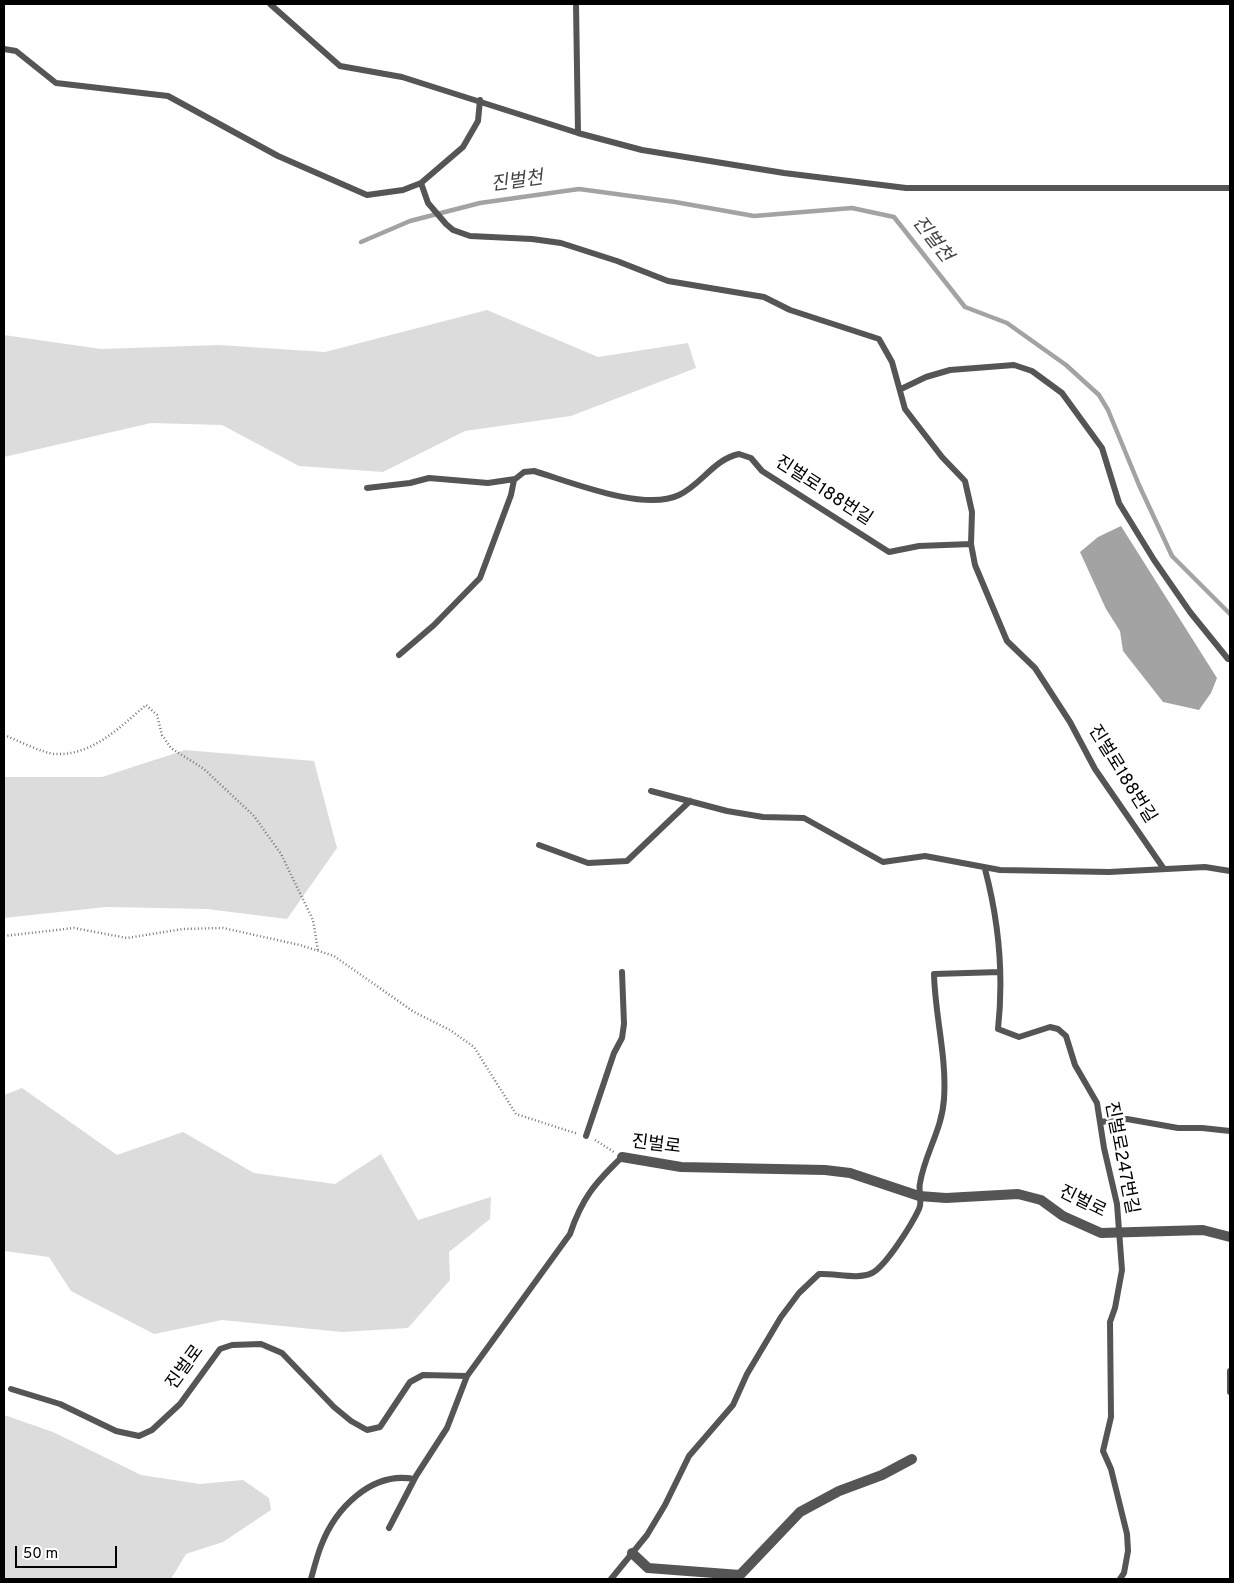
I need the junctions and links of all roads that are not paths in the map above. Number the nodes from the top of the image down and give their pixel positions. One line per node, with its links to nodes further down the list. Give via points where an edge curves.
1 (270, 4): 4 (lane, via 340,66 402,77)
2 (576, 4): 5 (lane)
3 (4, 49): 6 (lane, via 16,51 56,83 168,96 278,156 367,195 403,190)
4 (480, 100): 5 (lane); 6 (lane, via 478,121 463,147)
5 (578, 133): 7 (lane, via 642,150 784,173 906,188)
6 (421, 183): 8 (lane, via 428,203 446,224 470,236 561,243 668,281 764,297 790,310 879,339 892,362)
7 (1230, 188)
8 (901, 389): 11 (lane, via 905,409 965,481 972,512); 13 (lane, via 950,370 1014,365 1032,371 1062,393 1102,448 1119,503 1154,560 1190,612)
9 (515, 479): 10 (lane, via 488,483 429,478); 11 (lane, 진벌로188번길, via 524,472 534,472 633,500 658,499 679,495 718,464 739,454 751,458 762,471 889,552 919,546); 12 (lane, via 480,578)
10 (367, 488)
11 (971, 544): 18 (lane, 진벌로188번길, via 980,581 1007,641 1035,668 1070,722 1095,769)
12 (399, 654)
13 (1230, 659)
14 (651, 791): 15 (lane)
15 (690, 800): 16 (lane, via 627,860 588,864); 17 (lane, via 763,817 804,818 883,862 925,856)
16 (540, 845)
17 (985, 869): 18 (lane, via 1100,872); 21 (lane, 진벌로247번길, via 996,908)
18 (1164, 869): 19 (lane, via 1205,867)
19 (1230, 871)
20 (622, 972): 24 (lane, via 622,1038)
21 (1000, 972): 22 (lane, 진벌로247번길, via 998,1029 1019,1037 1050,1027 1066,1036 1076,1065 1097,1103); 26 (lane, via 934,974 944,1099 941,1124 919,1184)
22 (1100, 1122): 23 (lane, via 1127,1119 1178,1128); 27 (lane, 진벌로247번길, via 1117,1204)
23 (1230, 1131)
24 (586, 1136)
25 (622, 1157): 26 (street, 진벌로, via 681,1167 850,1173); 30 (lane, 진벌로, via 597,1181 578,1208 570,1234)
26 (921, 1196): 27 (street, 진벌로, via 946,1198 1018,1194 1041,1200 1063,1216 1101,1233); 36 (lane, via 920,1208 896,1246 874,1272 864,1276 819,1274 799,1293 757,1355 733,1405 689,1456 666,1505)
27 (1118, 1234): 28 (street, 진벌로, via 1203,1230); 39 (lane, 진벌로247번길, via 1122,1270 1110,1322 1111,1417 1103,1451 1111,1469 1127,1534 1128,1551)
28 (1230, 1237)
29 (1230, 1371): 32 (lane)
30 (467, 1376): 31 (lane, 진벌로, via 423,1375 410,1382 380,1427 367,1430 334,1407 282,1353 261,1344 232,1345 220,1349 180,1404 152,1430 139,1436 116,1430 60,1404); 34 (lane, 진벌로, via 447,1428)
31 (11, 1389)
32 (1230, 1392)
33 (912, 1459): 36 (street, via 800,1512 740,1575 648,1568)
34 (414, 1479): 35 (lane, 진벌로); 37 (lane, via 371,1484 359,1493 333,1524 321,1545)
35 (390, 1528)
36 (632, 1553): 38 (lane)
37 (311, 1579)
38 (611, 1579)
39 (1120, 1579)

